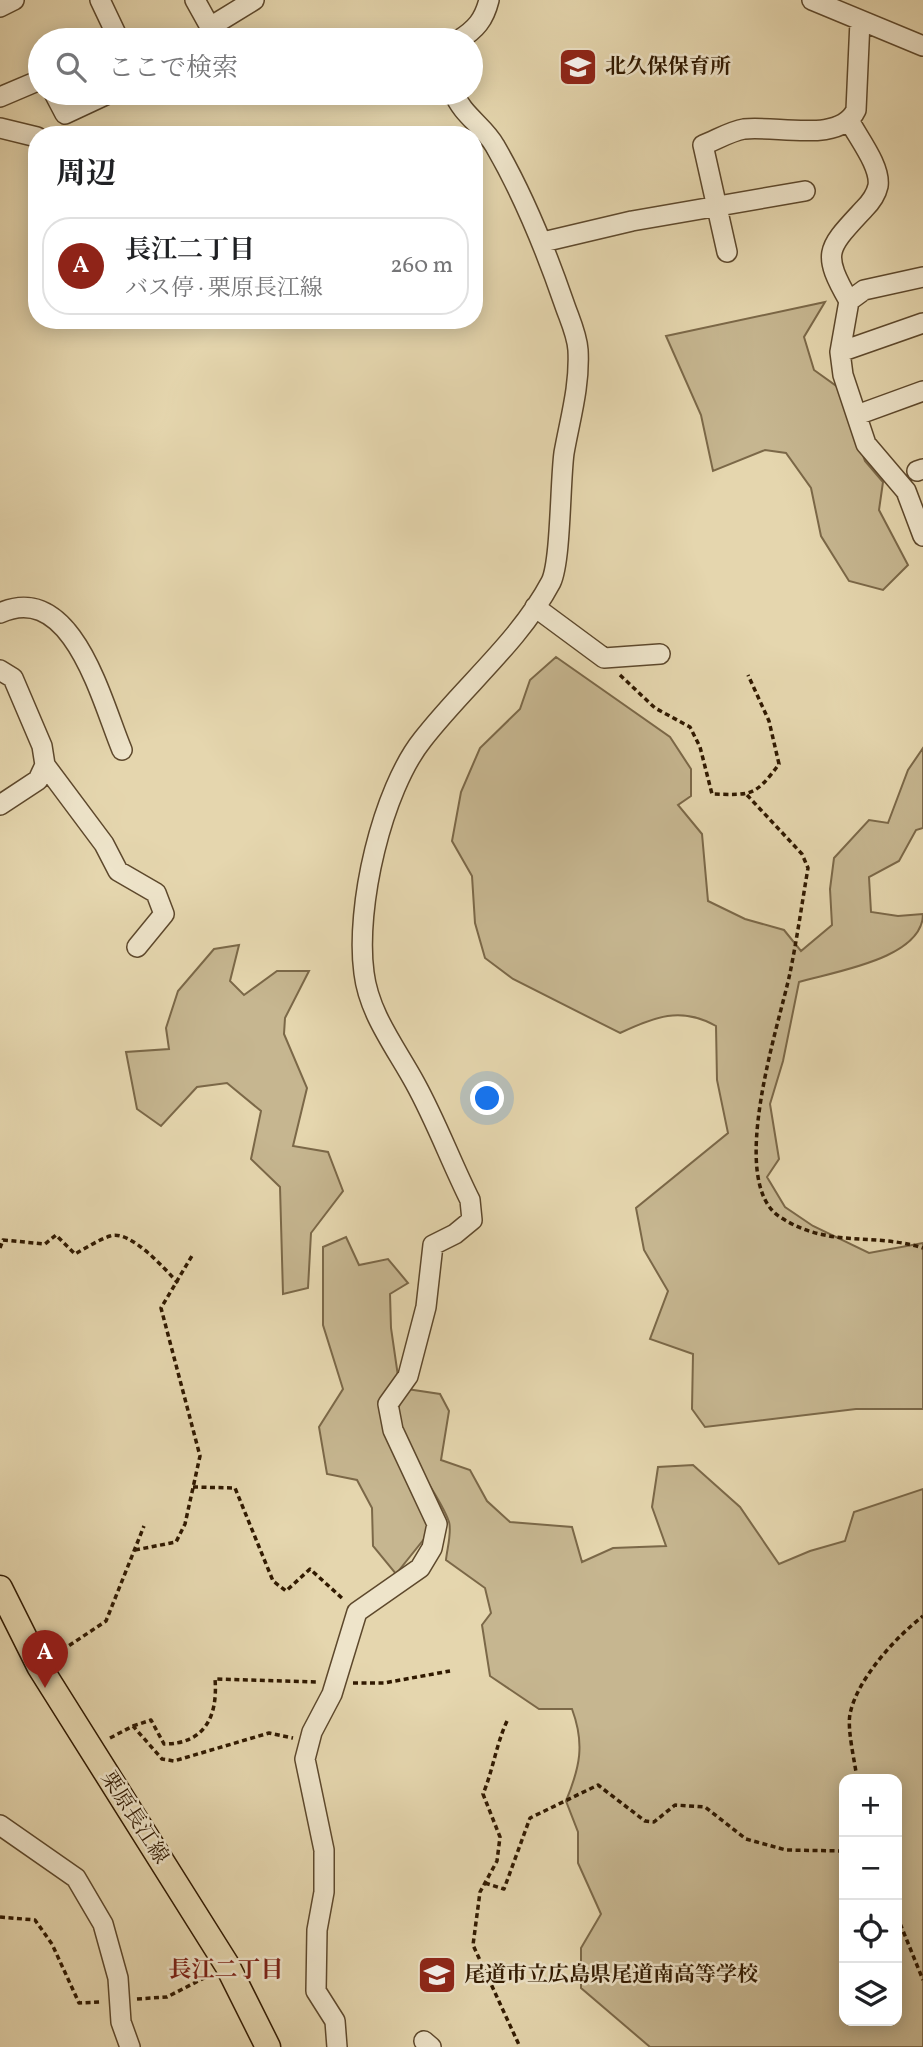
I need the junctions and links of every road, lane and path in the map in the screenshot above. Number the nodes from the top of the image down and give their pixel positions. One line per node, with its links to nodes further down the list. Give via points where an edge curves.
1 (14, 0): 7 (street)
2 (100, 0): 9 (street)
3 (195, 0): 4 (street, via 210,27)
4 (254, 0)
5 (489, 0): 10 (street)
6 (812, 0): 8 (street)
7 (0, 7)
8 (860, 21): 11 (street); 17 (street, via 856,110)
9 (113, 28)
10 (476, 28)
11 (923, 46)
12 (28, 85): 13 (street)
13 (0, 97)
14 (60, 105): 15 (street, via 65,114)
15 (84, 105)
16 (462, 105): 18 (street)
17 (850, 122): 23 (street, via 835,129 743,130 703,145); 27 (street, via 878,185 871,202 834,242 833,273)
18 (476, 126)
19 (0, 128): 21 (street)
20 (483, 132): 24 (street, via 494,142)
21 (28, 135)
22 (805, 191): 23 (street)
23 (717, 206): 24 (street); 25 (street)
24 (543, 243): 34 (street, via 578,351 553,578)
25 (727, 252)
26 (923, 277): 27 (street, via 864,290)
27 (849, 301): 29 (street)
28 (923, 323): 29 (street)
29 (840, 352): 31 (street)
30 (923, 391): 31 (street)
31 (857, 415): 32 (street, via 866,444)
32 (919, 513): 33 (street)
33 (923, 536)
34 (535, 607): 37 (street); 53 (street, via 422,739 397,777 370,880 362,934 370,1000 416,1084 470,1200 472,1220 433,1245 431,1283 408,1376 388,1405 393,1430 437,1524 432,1548 420,1568)
35 (0, 613): 40 (street, via 23,608 59,619 76,640)
36 (660, 654): 37 (street)
37 (604, 658): 42 (path, via 655,708 690,727 712,794)
38 (0, 670): 41 (street, via 13,678 42,746)
39 (748, 675): 42 (path, via 769,721 779,764 764,784)
40 (122, 750)
41 (45, 765): 43 (street, via 38,780); 44 (street, via 104,844 118,871 156,893 164,914)
42 (747, 795): 46 (path, via 802,854 808,868 760,1099 756,1178 764,1199 778,1216 836,1240 907,1243)
43 (0, 805)
44 (137, 947)
45 (0, 1248): 48 (path, via 3,1240 45,1244 56,1235 75,1254 120,1234 142,1247)
46 (923, 1248)
47 (194, 1254): 48 (path)
48 (179, 1283): 49 (path, via 161,1308 200,1456)
49 (193, 1487): 51 (path, via 176,1542); 53 (path, via 235,1488 273,1581 286,1591 310,1569)
50 (144, 1526): 51 (path)
51 (135, 1550): 55 (path, via 106,1621)
52 (0, 1588): 55 (main road, 栗原長江線)
53 (356, 1612): 57 (street)
54 (923, 1616): 62 (path, via 900,1634 872,1669 850,1715)
55 (39, 1666): 61 (main road, 栗原長江線)
56 (450, 1671): 57 (path, via 384,1683)
57 (336, 1683): 59 (path, via 215,1679 216,1702 209,1723 182,1744 164,1744 151,1720); 60 (street)
58 (507, 1721): 65 (path, via 483,1794 500,1837 497,1861)
59 (134, 1726): 60 (path, via 162,1759 174,1761 269,1733); 61 (path)
60 (310, 1741): 70 (street, via 305,1759 324,1850 316,1991 335,2021)
61 (90, 1749): 69 (main road, 栗原長江線, via 215,1945)
62 (856, 1774)
63 (0, 1825): 68 (street, via 76,1878 103,1924)
64 (839, 1851): 65 (path, via 786,1850 746,1839 705,1807 675,1805 654,1822 645,1821 598,1785 530,1818 505,1889)
65 (485, 1883): 71 (path, via 473,1945)
66 (902, 1928): 67 (path)
67 (923, 1980)
68 (130, 2047)
69 (268, 2047)
70 (337, 2047)
71 (520, 2047)

